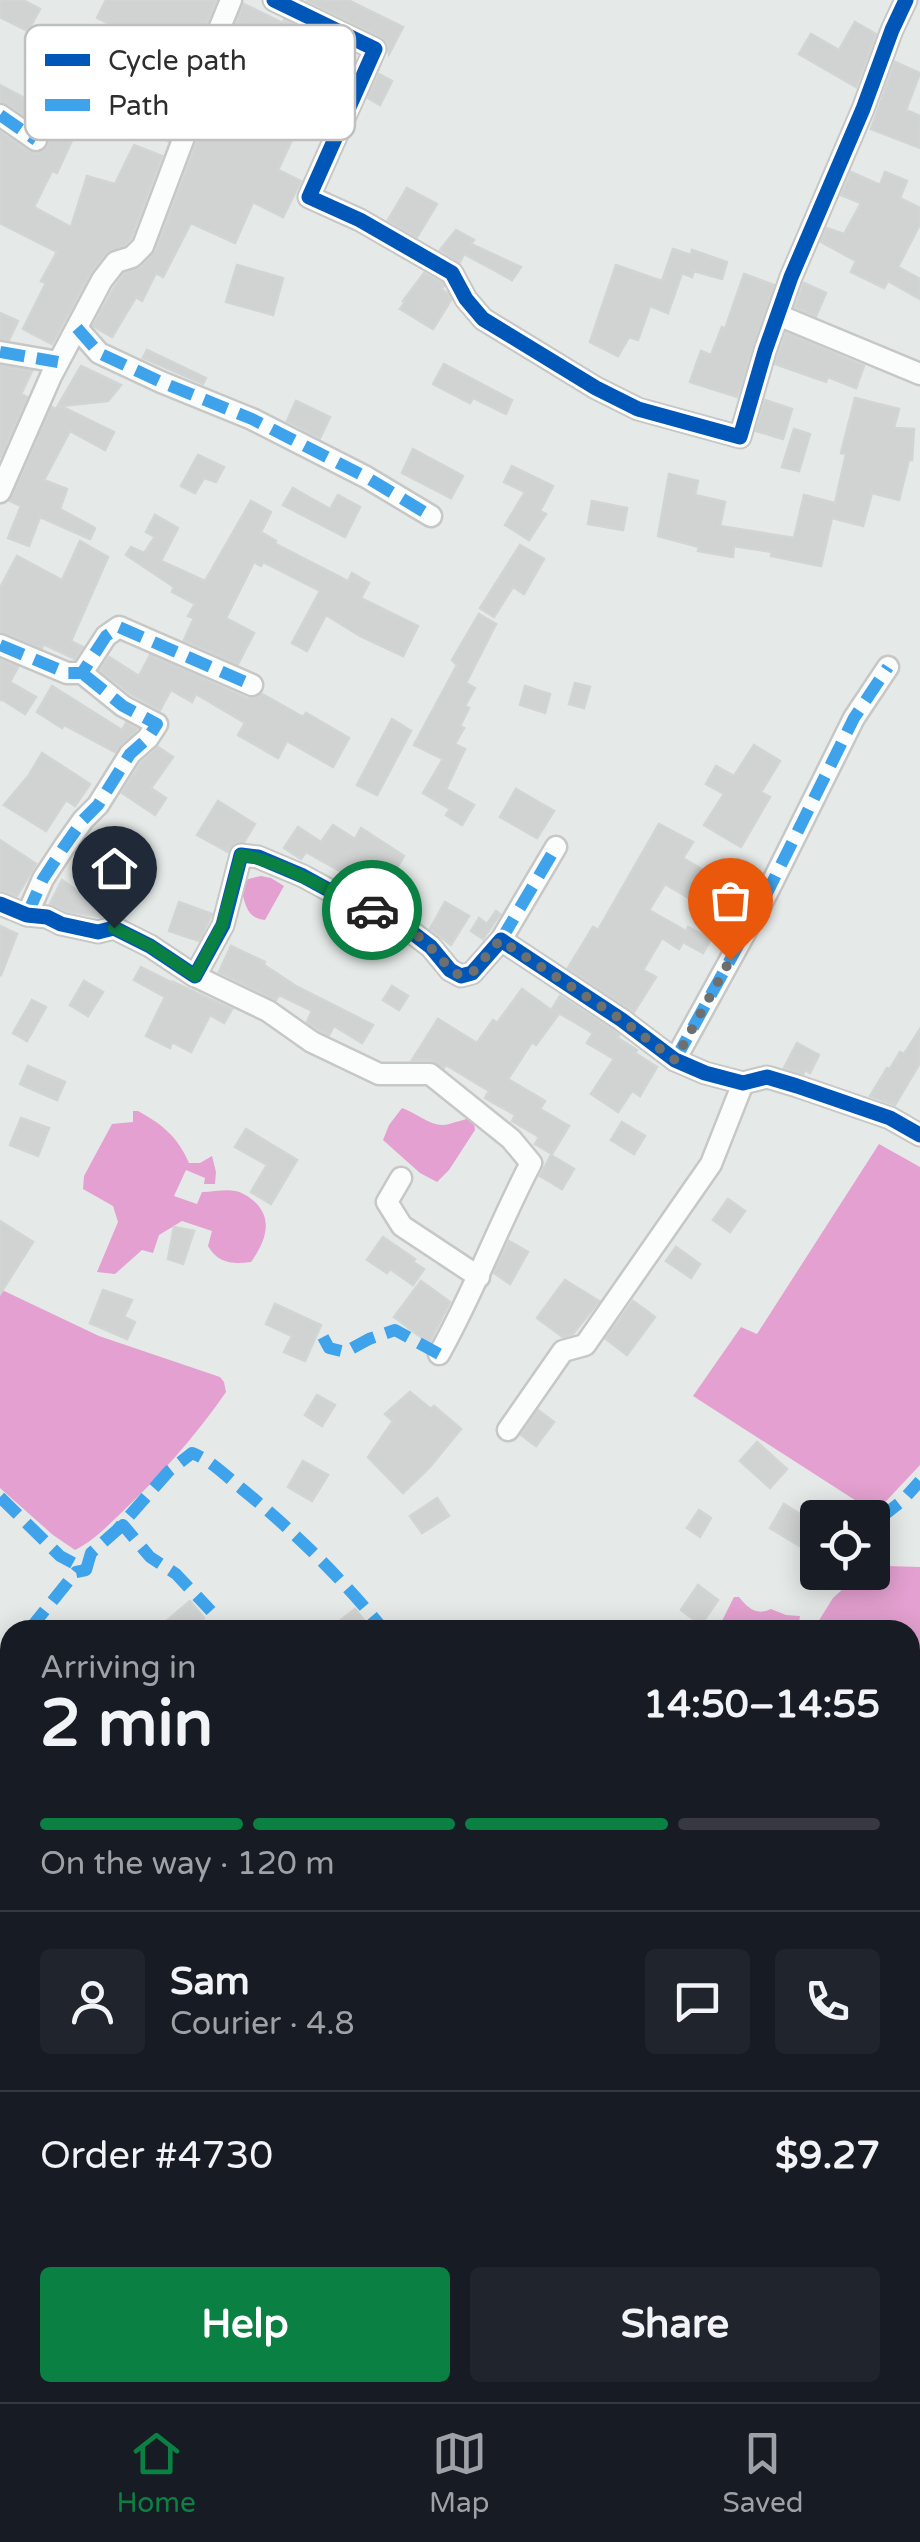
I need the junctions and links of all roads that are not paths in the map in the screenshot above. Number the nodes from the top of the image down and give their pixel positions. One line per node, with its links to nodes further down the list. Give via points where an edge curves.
1 (231, 0): 4 (street)
2 (274, 0): 5 (street)
3 (906, 0): 12 (street)
4 (221, 25)
5 (326, 25)
6 (355, 39): 7 (street, via 375,49)
7 (355, 94)
8 (0, 115): 9 (street)
9 (25, 132)
10 (183, 140): 13 (street, via 143,246 116,262)
11 (334, 140): 12 (street, via 309,197 452,273 483,319 638,409 740,437)
12 (778, 315): 16 (street)
13 (76, 328): 15 (street); 18 (street, via 99,353 269,428)
14 (0, 352): 15 (street)
15 (58, 362): 17 (street)
16 (920, 374)
17 (0, 492)
18 (431, 516)
19 (0, 645): 21 (street)
20 (888, 666): 28 (street, via 854,718)
21 (82, 674): 22 (street, via 118,627); 25 (street, via 157,724 64,847)
22 (252, 685)
23 (556, 847): 26 (street)
24 (0, 904): 25 (street)
25 (27, 915): 27 (street, via 98,932 114,928)
26 (500, 940): 27 (street, via 472,973 461,976 392,917 241,855 222,925); 28 (street)
27 (195, 976): 32 (street, via 379,1074 430,1074 512,1139 531,1163)
28 (675, 1060): 29 (street)
29 (742, 1082): 30 (street, via 767,1077 890,1118); 34 (street, via 711,1164 585,1344 563,1351)
30 (920, 1135)
31 (400, 1178): 32 (street, via 387,1202 402,1226)
32 (480, 1277): 33 (street)
33 (439, 1354)
34 (508, 1430)
35 (0, 2342): 36 (street)
36 (0, 2365)

